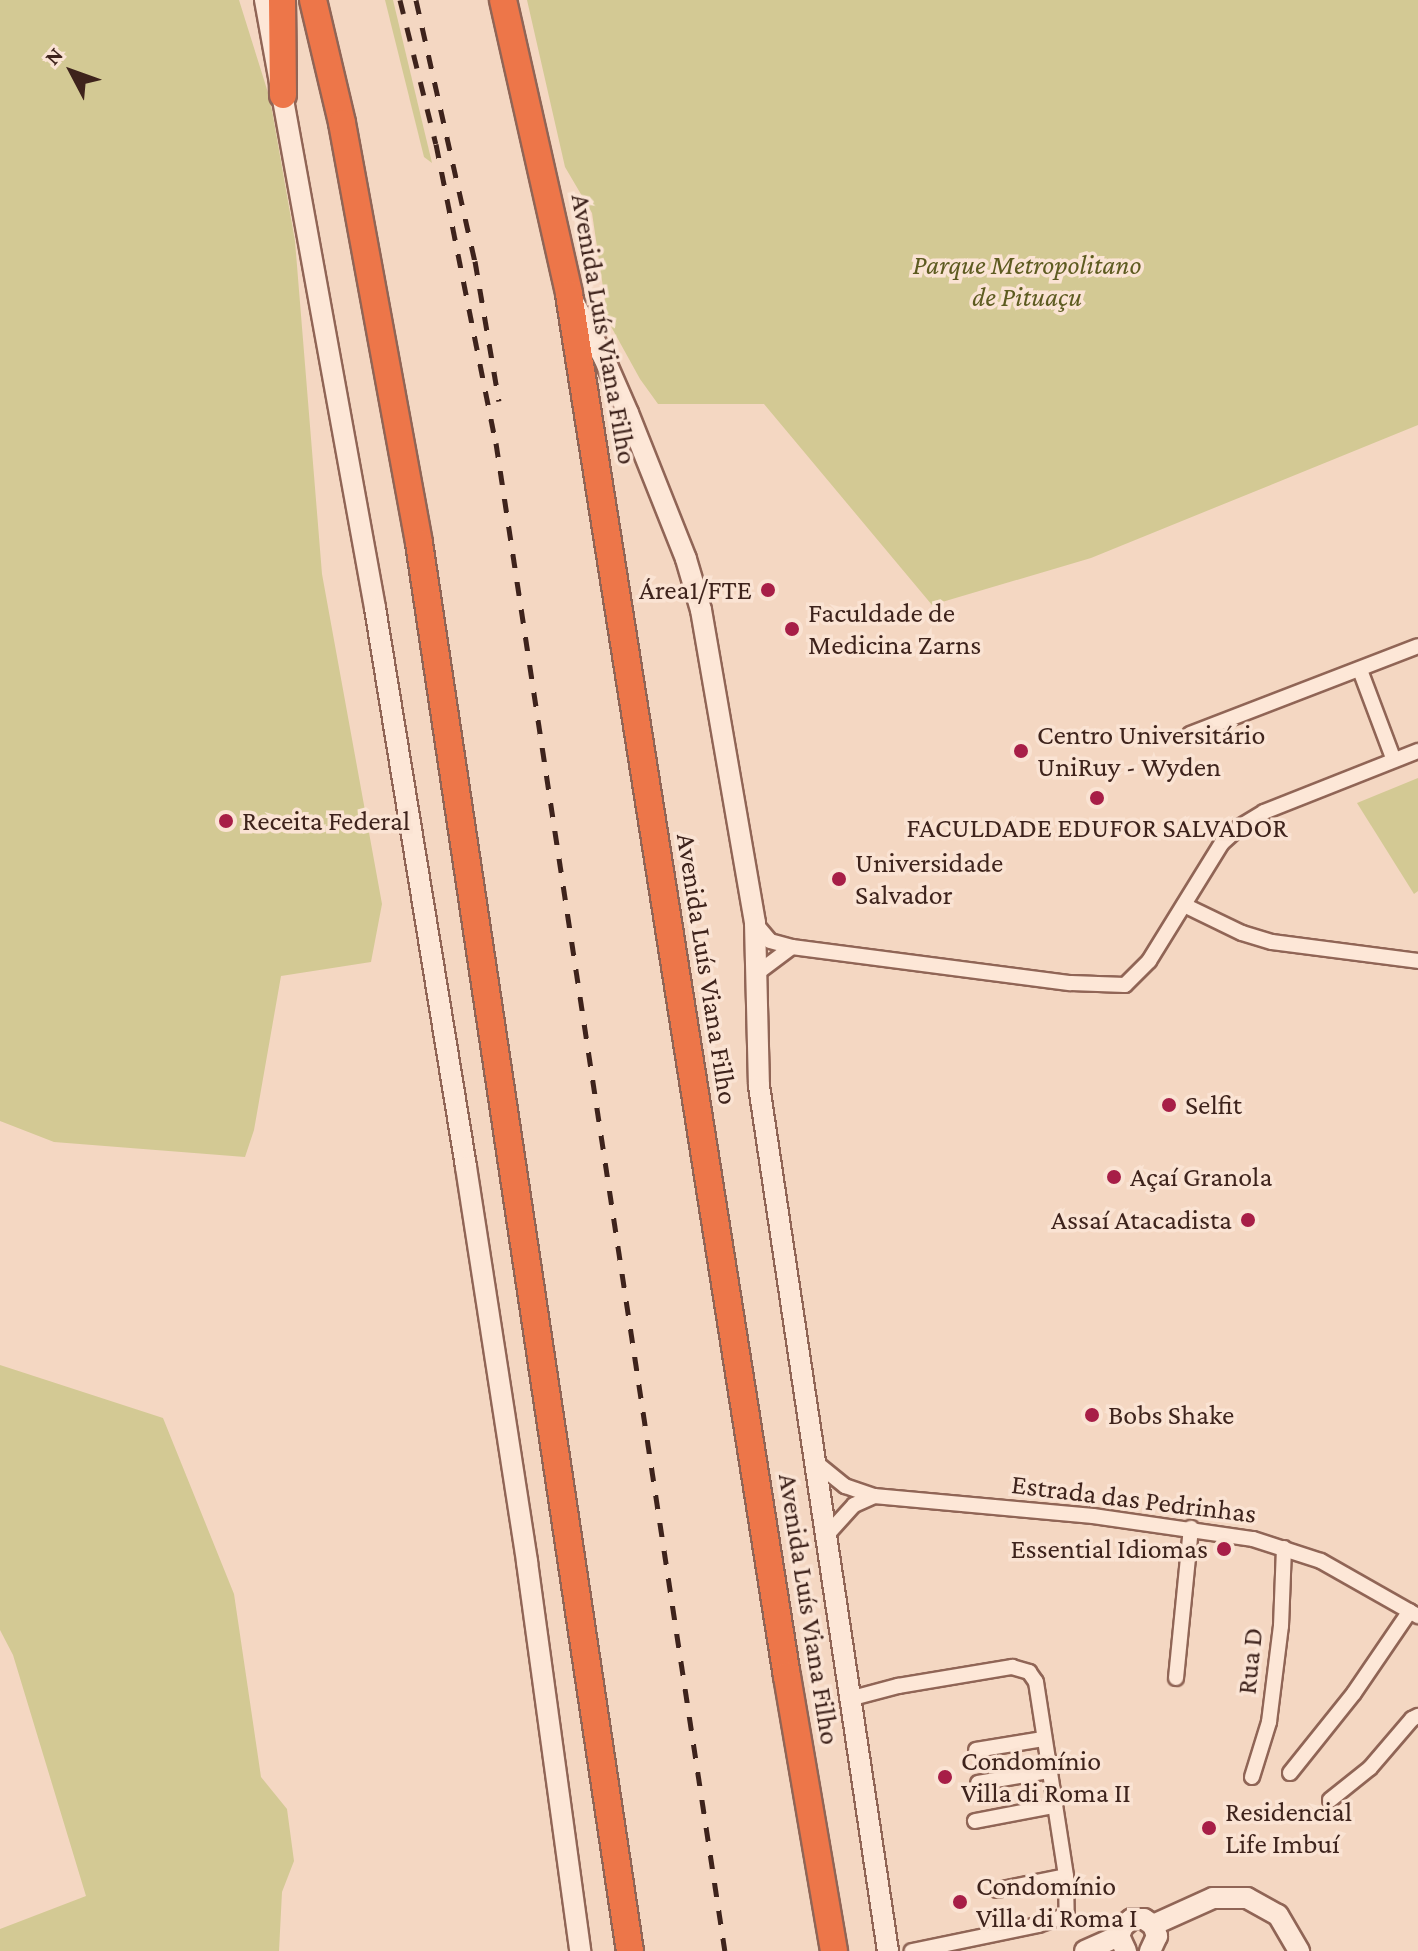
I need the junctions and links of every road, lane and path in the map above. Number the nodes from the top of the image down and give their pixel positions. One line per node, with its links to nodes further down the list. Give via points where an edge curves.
1 (265, 0): 5 (main road)
2 (282, 0): 5 (highway)
3 (313, 0): 41 (highway, via 342,123 419,543)
4 (503, 0): 6 (highway, Avenida Luís Viana Filho)
5 (283, 95): 39 (main road, via 464,1152 529,1577)
6 (569, 294): 13 (main road, Avenida Luís Viana Filho, via 628,413 696,587); 42 (highway, Avenida Luís Viana Filho)
7 (1418, 646): 8 (street)
8 (1360, 670): 9 (street); 11 (street)
9 (1190, 734)
10 (1418, 751): 11 (street)
11 (1393, 758): 12 (street, via 1241,826 1222,843)
12 (1184, 905): 14 (street, via 1141,972 1118,987); 15 (street, via 1272,942)
13 (755, 923): 14 (street, via 770,941); 16 (main road, Avenida Luís Viana Filho)
14 (792, 947): 16 (street)
15 (1418, 961)
16 (756, 974): 17 (main road, Avenida Luís Viana Filho, via 759,1086)
17 (814, 1461): 18 (street, Estrada das Pedrinhas, via 845,1486); 20 (main road, Avenida Luís Viana Filho)
18 (874, 1496): 19 (street, Estrada das Pedrinhas); 20 (street, via 854,1505)
19 (1191, 1528): 21 (street, Estrada das Pedrinhas); 23 (street)
20 (825, 1537): 24 (main road, Avenida Luís Viana Filho)
21 (1284, 1548): 22 (street, Estrada das Pedrinhas, via 1335,1568); 30 (street, Rua D, via 1271,1709)
22 (1414, 1614): 29 (street)
23 (1176, 1678)
24 (849, 1699): 26 (street, via 992,1669 1022,1668 1036,1682); 43 (main road, Avenida Luís Viana Filho)
25 (1418, 1716): 32 (street, via 1370,1768)
26 (1043, 1739): 27 (street); 28 (street)
27 (976, 1750)
28 (1048, 1771): 31 (street); 33 (street)
29 (1290, 1773)
30 (1252, 1777)
31 (978, 1783)
32 (1330, 1800)
33 (1053, 1806): 34 (street); 35 (street)
34 (975, 1821)
35 (1066, 1876): 36 (street); 44 (street, via 1069,1904 1063,1919)
36 (997, 1890)
37 (1154, 1938): 38 (main road, via 1144,1919 1132,1919 1123,1926); 45 (main road, via 1175,1915 1213,1898 1247,1898 1278,1915)
38 (1122, 1945): 40 (main road)
39 (578, 1948)
40 (1090, 1949)
41 (630, 1951)
42 (834, 1951)
43 (888, 1951)
44 (912, 1951)
45 (1299, 1951)

